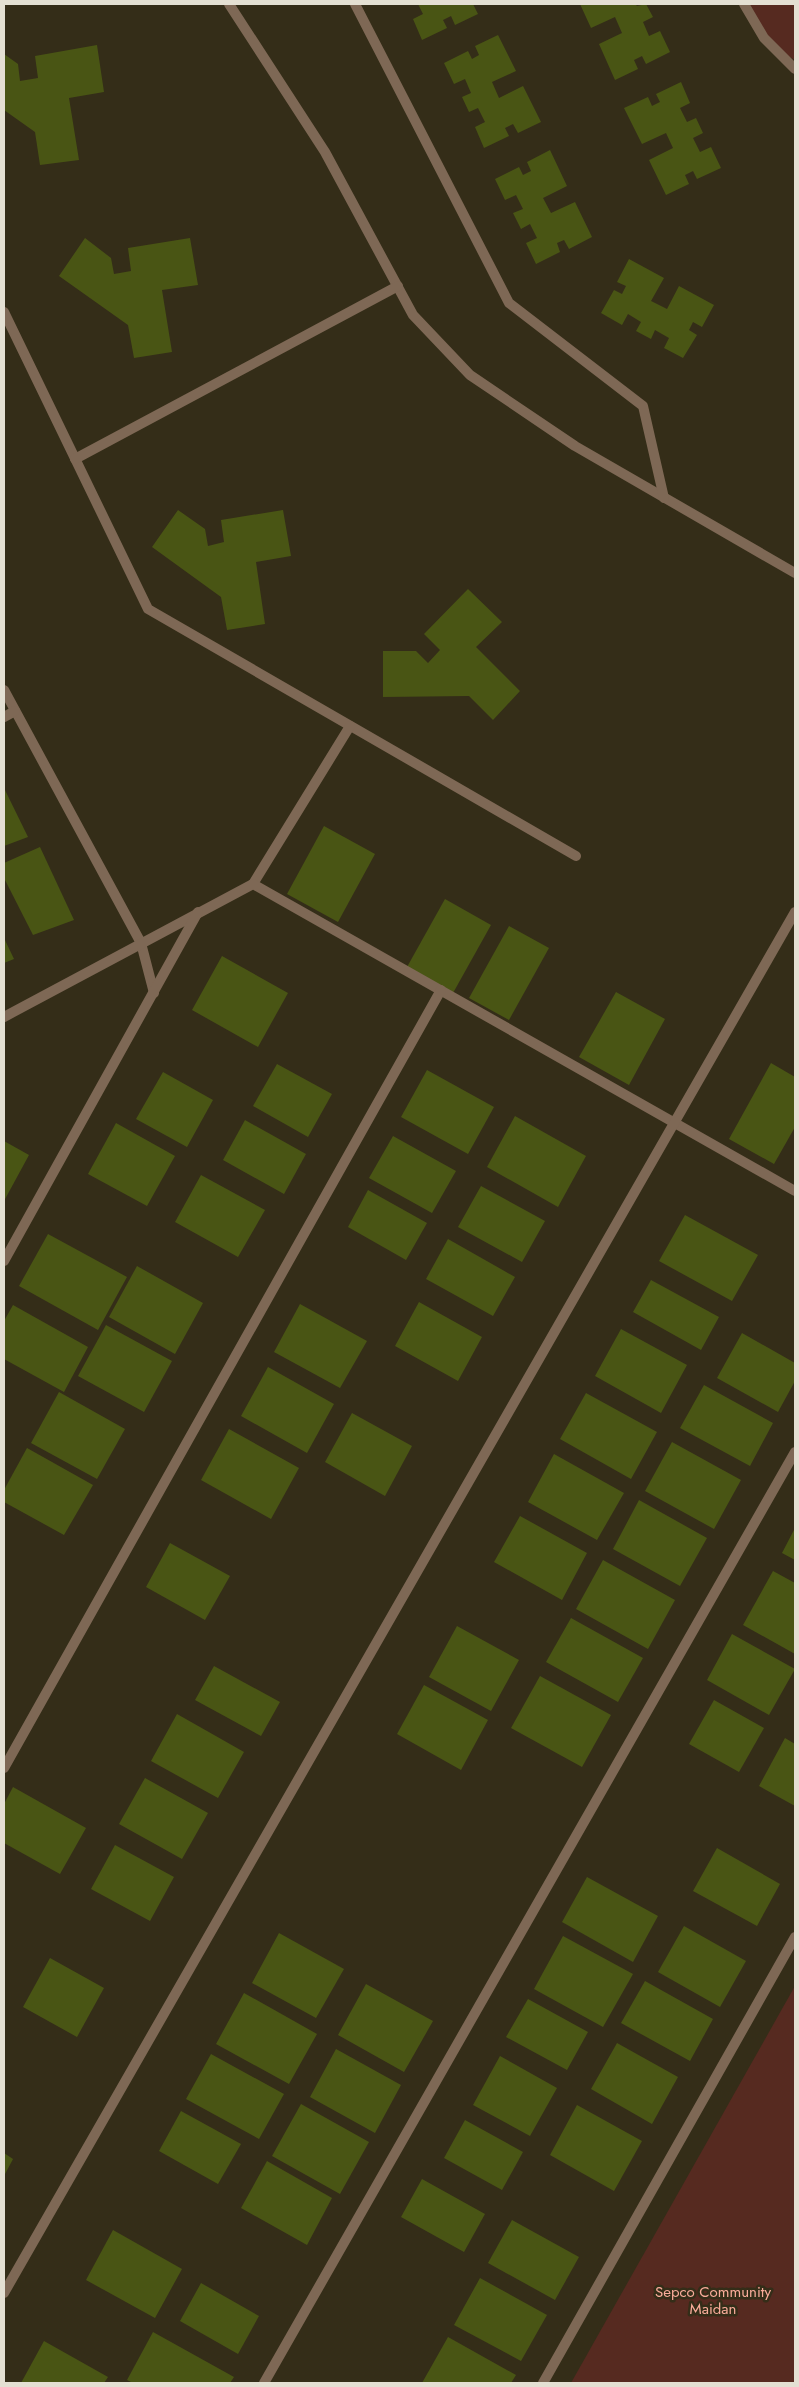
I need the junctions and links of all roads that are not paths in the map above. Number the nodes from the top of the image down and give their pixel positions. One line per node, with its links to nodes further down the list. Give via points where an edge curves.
1 (229, 4): 5 (street, via 326,152)
2 (355, 4): 8 (street, via 510,302 643,406)
3 (744, 4): 4 (street, via 764,38)
4 (795, 69)
5 (398, 286): 7 (street); 8 (street, via 413,315 470,375 575,446)
6 (4, 312): 7 (street)
7 (75, 459): 13 (street, via 148,609)
8 (664, 498): 9 (street)
9 (795, 573)
10 (4, 690): 11 (street)
11 (15, 710): 12 (street); 18 (street)
12 (4, 717)
13 (350, 726): 14 (street); 15 (street)
14 (576, 856)
15 (253, 884): 16 (street); 19 (street)
16 (199, 912): 18 (street); 20 (street)
17 (795, 912): 22 (street)
18 (141, 943): 20 (street); 21 (street)
19 (440, 990): 22 (street); 26 (street)
20 (154, 993): 24 (street)
21 (4, 1016)
22 (674, 1123): 23 (street); 28 (street)
23 (795, 1191)
24 (4, 1261)
25 (795, 1452): 29 (street)
26 (4, 1768)
27 (795, 1937): 30 (street)
28 (4, 2292)
29 (264, 2383)
30 (543, 2383)

